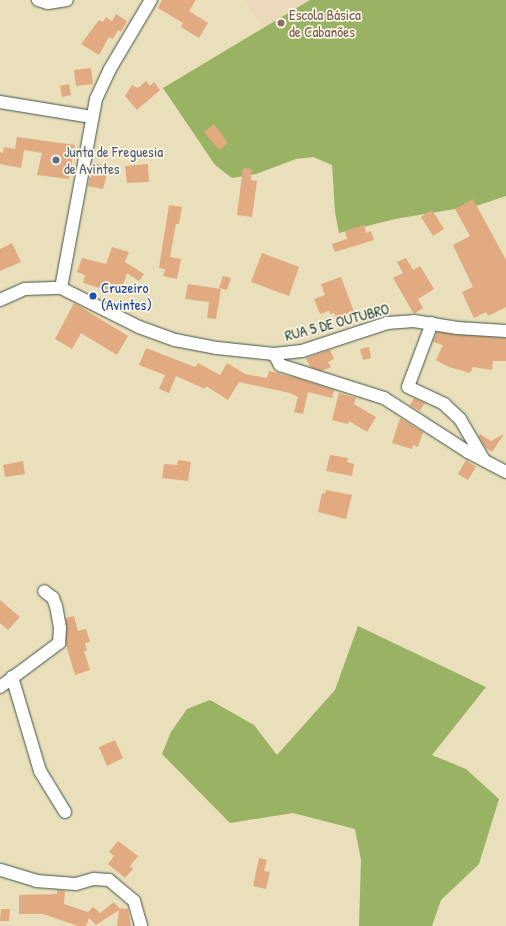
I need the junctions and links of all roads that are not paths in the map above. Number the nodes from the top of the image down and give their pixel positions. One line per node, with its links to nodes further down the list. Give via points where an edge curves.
1 (38, 0): 2 (street, via 48,3)
2 (67, 0)
3 (151, 0): 5 (street, via 110,69 96,99)
4 (0, 102): 5 (street)
5 (92, 117): 6 (street)
6 (66, 267): 7 (street); 8 (street)
7 (48, 287): 8 (street, RUA 5 DE OUTUBRO); 9 (street, RUA 5 DE OUTUBRO, via 25,289)
8 (61, 288): 12 (street, RUA 5 DE OUTUBRO, via 139,327 175,340 217,348)
9 (0, 300)
10 (432, 323): 11 (street, RUA 5 DE OUTUBRO); 12 (street, RUA 5 DE OUTUBRO, via 387,323 302,351); 13 (street, via 408,387 444,404 460,419)
11 (506, 331)
12 (274, 354): 13 (street, via 280,365 384,398)
13 (484, 460): 14 (street)
14 (506, 472)
15 (44, 591): 16 (street, via 53,598 56,606 60,628 59,643)
16 (12, 677): 17 (street); 18 (street, via 40,771)
17 (0, 687)
18 (65, 812)
19 (1, 870): 20 (street, via 36,881 76,884 94,879 109,880 134,901)
20 (141, 926)

